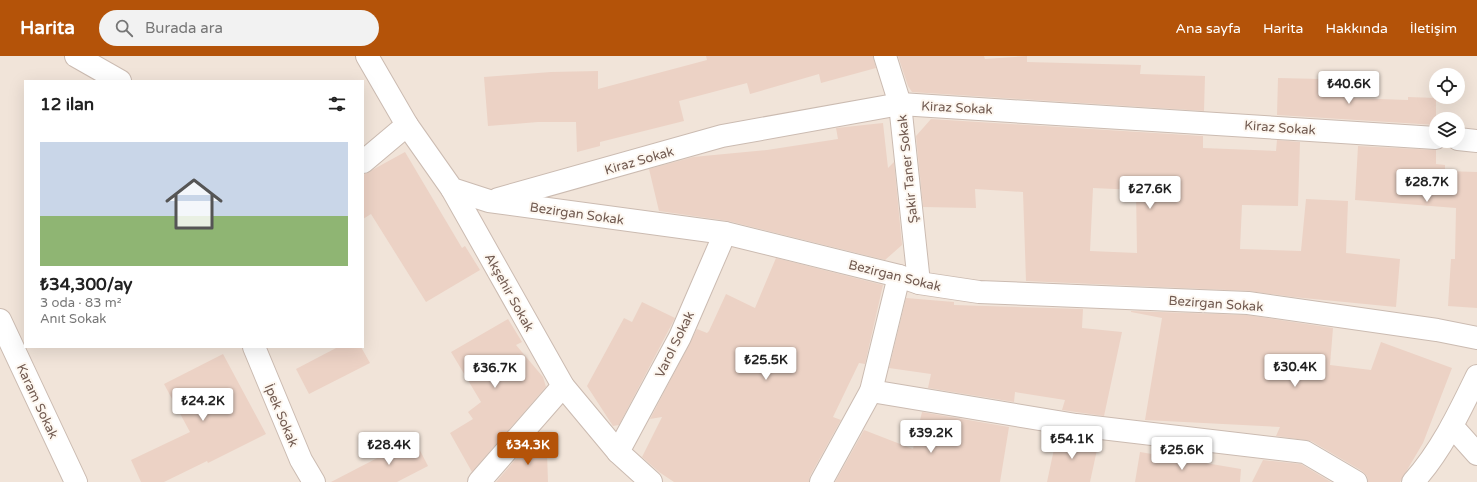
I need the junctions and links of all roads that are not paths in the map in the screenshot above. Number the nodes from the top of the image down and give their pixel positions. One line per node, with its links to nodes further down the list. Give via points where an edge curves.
1 (76, 56): 4 (street)
2 (366, 56): 6 (street)
3 (885, 56): 5 (street, Şakir Taner Sokak)
4 (118, 80)
5 (900, 104): 7 (street, Kiraz Sokak); 12 (street, Kiraz Sokak, via 722,136); 15 (street, Şakir Taner Sokak)
6 (407, 125): 10 (street); 11 (street)
7 (1429, 138)
8 (1465, 140): 9 (street)
9 (1477, 141)
10 (364, 161)
11 (452, 189): 12 (street, Bezirgan Sokak); 20 (street, Akşehir Sokak)
12 (489, 201): 13 (street, Bezirgan Sokak)
13 (725, 233): 14 (street, Bezirgan Sokak); 23 (street, Varol Sokak, via 680,337)
14 (898, 276): 15 (street, Bezirgan Sokak); 21 (street)
15 (919, 283): 17 (street, Bezirgan Sokak, via 979,292 1248,303)
16 (0, 320): 25 (street, Karam Sokak)
17 (1477, 338)
18 (254, 348): 26 (street, İpek Sokak, via 301,460)
19 (1477, 376): 22 (street)
20 (563, 386): 23 (street, Akşehir Sokak); 27 (street)
21 (871, 391): 29 (street); 30 (street, via 1076,425 1305,452)
22 (1452, 426): 24 (street); 31 (street, via 1426,468)
23 (618, 452): 28 (street, Akşehir Sokak)
24 (1477, 454)
25 (76, 482)
26 (314, 482)
27 (479, 482)
28 (651, 482)
29 (821, 482)
30 (1356, 482)
31 (1413, 482)

